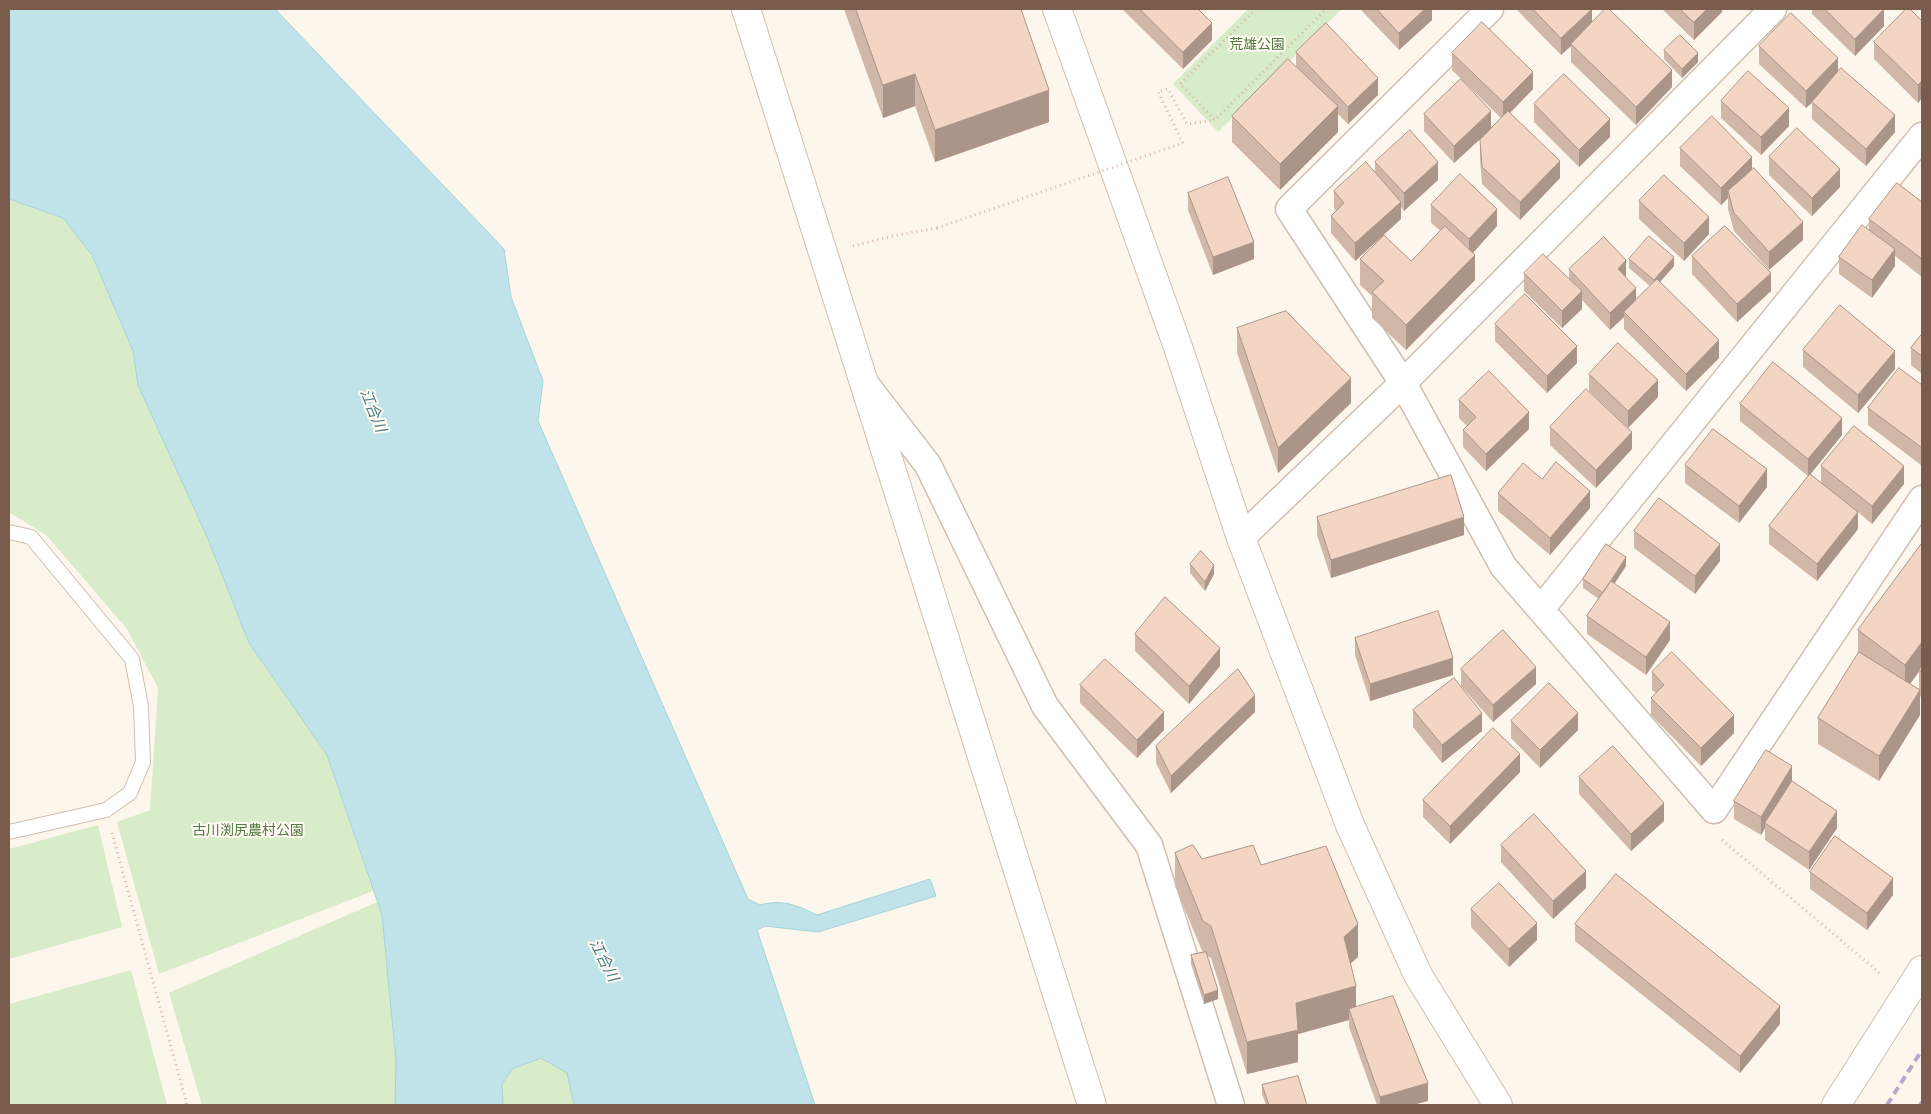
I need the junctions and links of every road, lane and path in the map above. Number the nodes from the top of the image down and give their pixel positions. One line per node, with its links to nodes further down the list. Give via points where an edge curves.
1 (746, 9): 9 (street)
2 (1256, 9): 7 (path, via 1180,84)
3 (1326, 9): 7 (path)
4 (1490, 9): 11 (street, via 1289,209)
5 (1772, 9): 11 (street)
6 (1060, 10): 14 (street)
7 (1215, 120): 9 (path, bridge, via 1187,124 1168,89 1158,92 1183,143 937,228)
8 (1922, 136): 15 (street)
9 (824, 254): 10 (street)
10 (864, 383): 22 (street); 23 (street, via 928,465 1045,706 1149,845)
11 (1403, 383): 14 (street); 15 (street, via 1503,566)
12 (1922, 499): 17 (street)
13 (9, 532): 16 (lane, via 31,537 132,659 141,706 143,762 130,792)
14 (1241, 538): 24 (street, via 1342,806 1374,878 1418,975)
15 (1541, 609): 17 (street)
16 (106, 810): 18 (lane); 21 (path)
17 (1714, 810): 20 (path, via 1715,834)
18 (9, 832)
19 (1922, 970): 25 (street)
20 (1881, 974)
21 (187, 1105)
22 (1092, 1105)
23 (1231, 1105)
24 (1498, 1105)
25 (1836, 1105)

